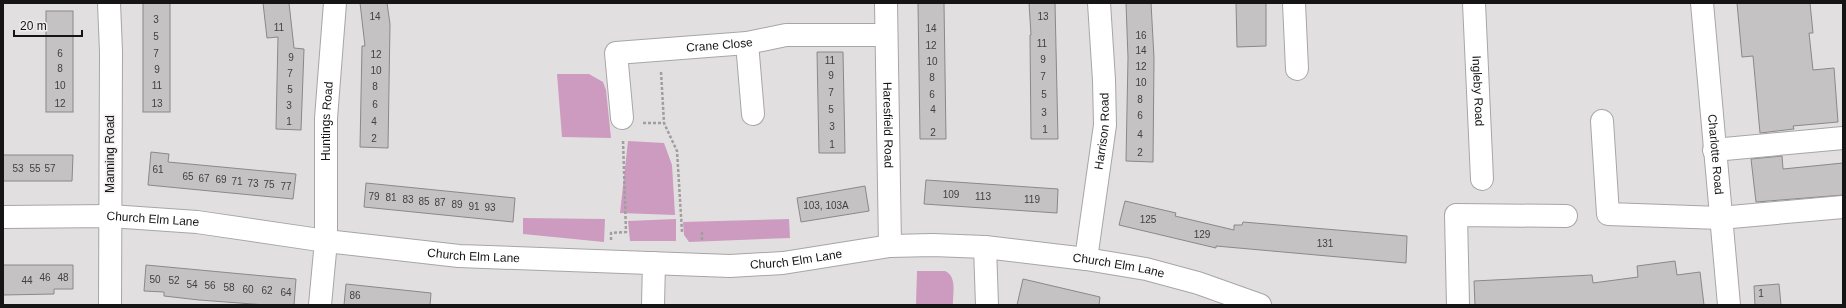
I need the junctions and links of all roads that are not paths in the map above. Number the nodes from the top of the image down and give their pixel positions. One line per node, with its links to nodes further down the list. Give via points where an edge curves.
1 (109, 3): 19 (street, Manning Road)
2 (335, 3): 22 (street, Huntings Road, via 326,118)
3 (886, 3): 8 (street, Haresfield Road)
4 (1099, 3): 25 (street, Harrison Road, via 1105,125)
5 (1294, 3): 10 (street)
6 (1474, 3): 16 (street, Ingleby Road)
7 (1702, 3): 15 (street, Charlotte Road)
8 (886, 35): 9 (street, Crane Close, via 786,35); 23 (street, Haresfield Road)
9 (747, 43): 11 (street); 13 (street, Crane Close, via 616,53)
10 (1297, 69)
11 (753, 114)
12 (1602, 121): 21 (street, via 1608,214)
13 (622, 128)
14 (1843, 138): 15 (street)
15 (1714, 150): 21 (street, Charlotte Road)
16 (1482, 179)
17 (1843, 207): 21 (street)
18 (3, 216): 19 (street, Church Elm Lane)
19 (110, 216): 22 (street, Church Elm Lane, via 197,222); 27 (street, Manning Road)
20 (1566, 216): 32 (street, via 1456,207)
21 (1720, 218): 33 (street, Charlotte Road)
22 (326, 241): 26 (street, Church Elm Lane, via 459,256); 28 (street)
23 (890, 246): 24 (street, Church Elm Lane); 26 (street, Church Elm Lane, via 783,263 738,266)
24 (985, 247): 25 (street, Church Elm Lane); 30 (street)
25 (1086, 258): 31 (street, Church Elm Lane, via 1198,283)
26 (654, 263): 29 (street)
27 (110, 305)
28 (320, 305)
29 (653, 305)
30 (987, 305)
31 (1260, 305)
32 (1458, 305)
33 (1729, 305)

